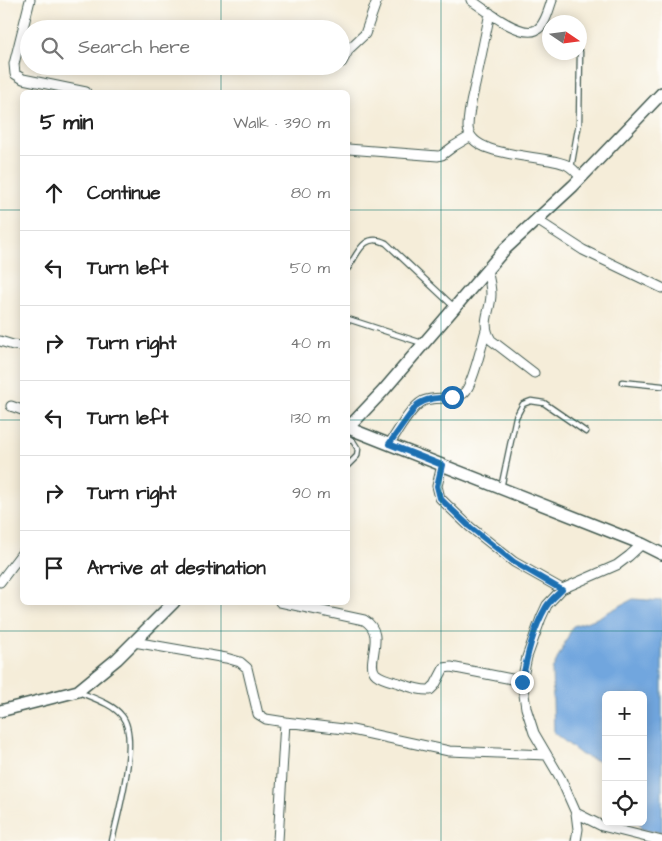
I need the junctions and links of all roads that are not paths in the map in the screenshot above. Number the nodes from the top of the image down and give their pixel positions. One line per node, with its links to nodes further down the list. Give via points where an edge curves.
1 (30, 0): 6 (street)
2 (377, 0): 8 (street, via 365,34)
3 (471, 0): 5 (street)
4 (552, 0): 5 (street, via 544,22 536,31 507,24)
5 (490, 13): 12 (street, via 470,111 468,128)
6 (25, 20)
7 (20, 40): 10 (street, via 15,74 23,79)
8 (350, 48)
9 (580, 60): 14 (lane, via 579,123)
10 (69, 90)
11 (662, 93): 15 (street)
12 (471, 136): 13 (street, via 438,156); 14 (street, via 495,151 561,163)
13 (350, 149)
14 (571, 168): 15 (street)
15 (581, 178): 16 (street)
16 (537, 220): 18 (street); 19 (street, via 583,250)
17 (350, 265): 20 (lane, via 363,244 374,239 386,242)
18 (487, 270): 20 (street); 22 (street, via 491,294)
19 (662, 288)
20 (455, 308): 24 (street)
21 (350, 320): 24 (lane)
22 (486, 330): 26 (street, via 491,340); 35 (street, via 466,392 459,396 424,400 411,412)
23 (0, 341): 25 (street)
24 (424, 344): 31 (street)
25 (20, 346)
26 (534, 374)
27 (622, 382): 28 (lane)
28 (662, 386)
29 (11, 406): 30 (street)
30 (20, 409)
31 (350, 426)
32 (350, 429): 35 (street)
33 (586, 432): 38 (lane, via 544,403 531,401 524,404 516,416)
34 (350, 439): 36 (lane, via 358,449 357,456)
35 (389, 444): 37 (street)
36 (350, 463)
37 (442, 465): 38 (street); 43 (street, via 437,486 440,498 514,562)
38 (501, 488): 39 (street)
39 (642, 544): 40 (street); 43 (street, via 617,565)
40 (662, 554)
41 (20, 556): 42 (street)
42 (0, 582)
43 (562, 590): 47 (street, via 547,605 541,618)
44 (171, 605): 46 (street)
45 (294, 605): 47 (street, via 370,623 375,633 373,670 377,675 413,688 430,690 444,668 451,667)
46 (134, 642): 48 (street); 50 (street, via 244,664 250,674 258,714 266,719)
47 (522, 682): 51 (street, via 534,733)
48 (78, 691): 49 (street); 53 (lane, via 121,714 128,729 129,754)
49 (0, 711)
50 (285, 722): 51 (street, via 352,730 449,751); 54 (street)
51 (547, 755): 52 (street)
52 (576, 813): 55 (street); 56 (street, via 602,826)
53 (112, 841)
54 (278, 841)
55 (576, 841)
56 (662, 841)

